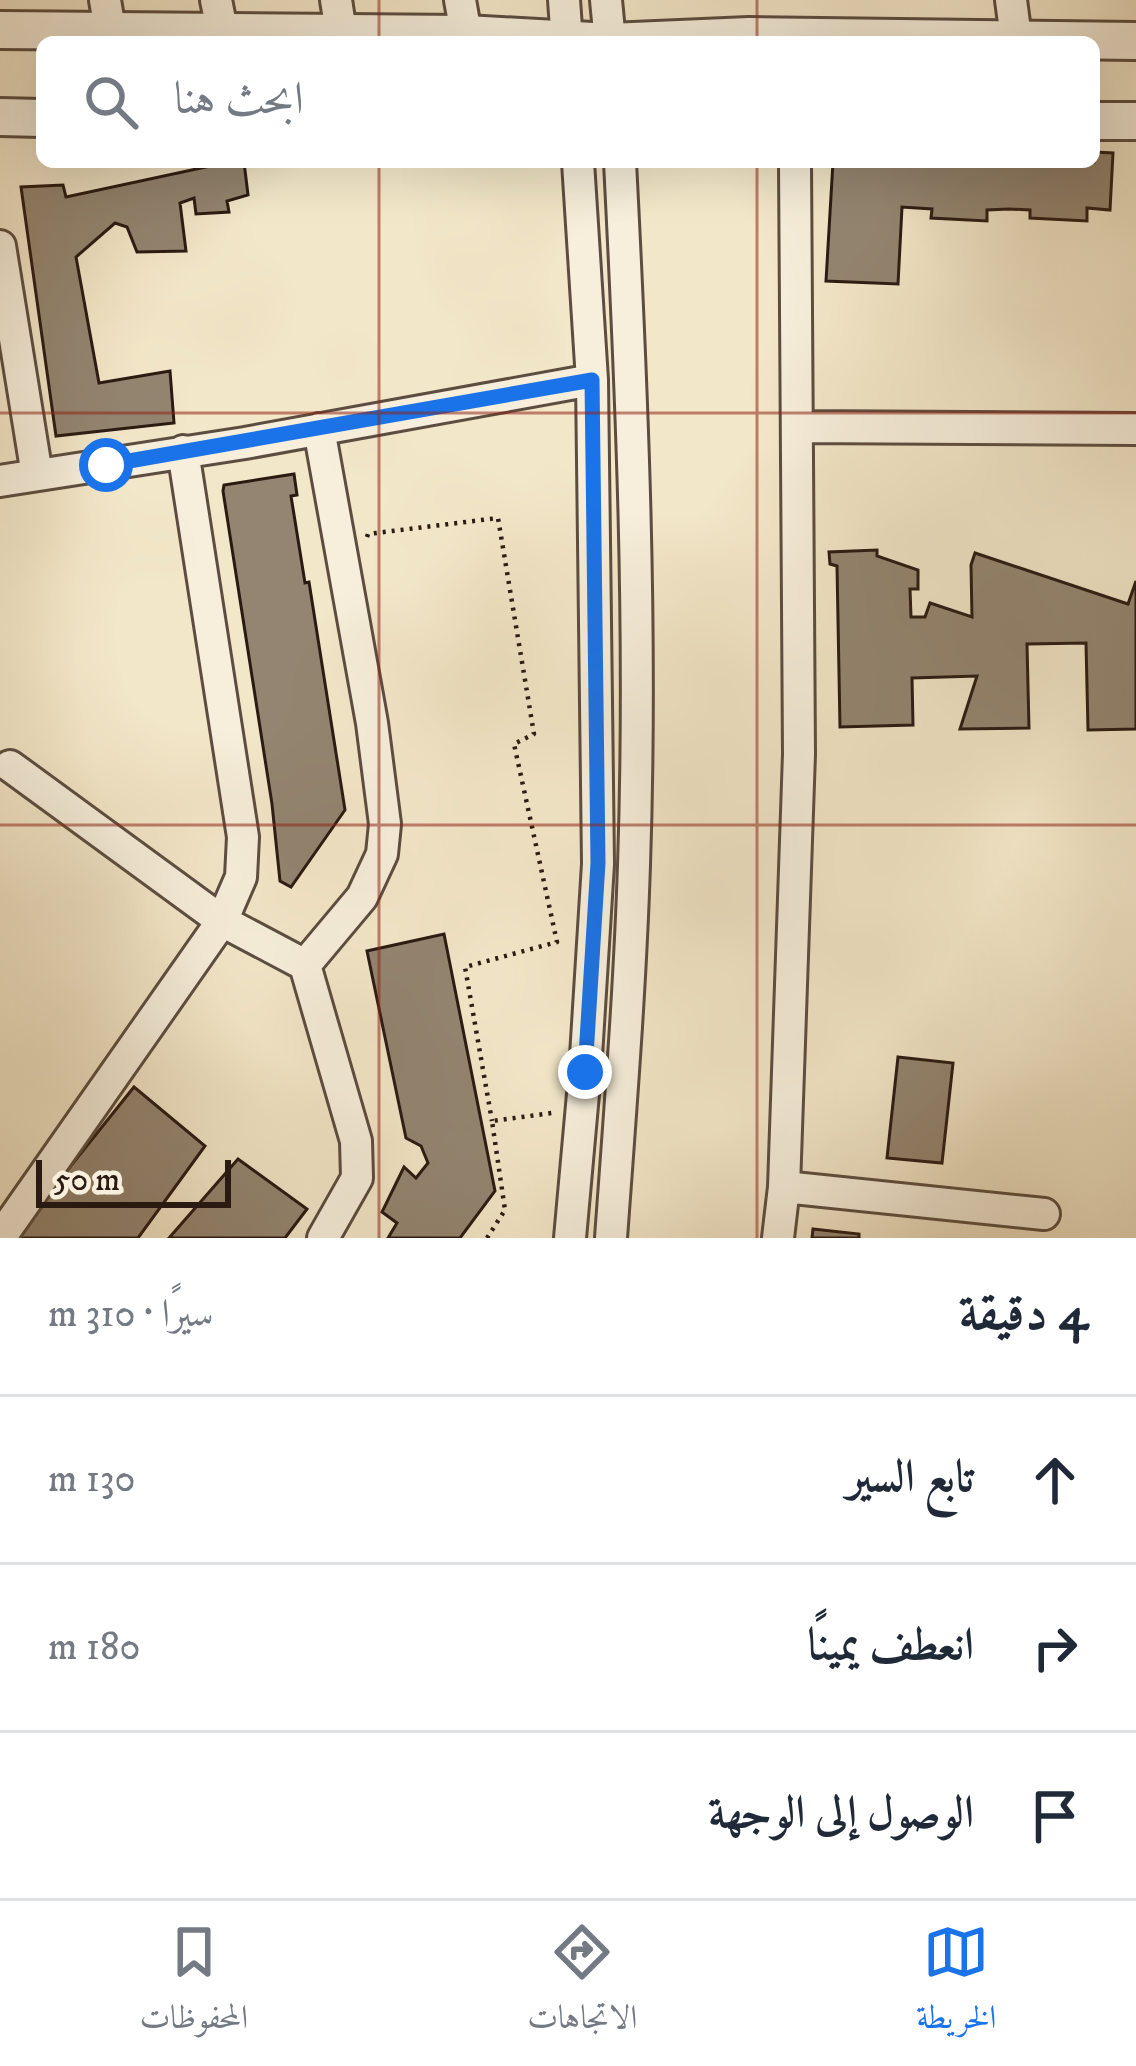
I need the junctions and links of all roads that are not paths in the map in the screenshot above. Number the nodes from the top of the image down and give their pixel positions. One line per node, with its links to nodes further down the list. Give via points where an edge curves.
1 (564, 0): 10 (street)
2 (606, 0): 11 (street)
3 (1011, 0): 12 (street)
4 (107, 15): 5 (street); 8 (street)
5 (219, 15): 6 (street)
6 (338, 16): 7 (street)
7 (463, 17): 9 (street)
8 (0, 30)
9 (542, 36)
10 (567, 36)
11 (609, 36)
12 (1016, 36)
13 (1100, 40): 14 (street)
14 (1136, 41)
15 (0, 117): 16 (street)
16 (36, 118)
17 (1100, 121): 18 (street)
18 (1136, 122)
19 (578, 168): 23 (street)
20 (620, 168): 38 (street, via 636,583 634,863)
21 (795, 168): 24 (street)
22 (0, 246): 28 (street)
23 (592, 380): 26 (street); 37 (street, via 598,863)
24 (798, 427): 25 (street); 33 (street, via 799,754)
25 (1136, 429)
26 (319, 430): 27 (street); 32 (street, via 385,824 382,854 362,897)
27 (183, 451): 28 (street); 31 (street, via 244,837 242,877)
28 (37, 475): 29 (street)
29 (0, 481)
30 (3, 768): 31 (street)
31 (222, 921): 32 (street); 35 (street)
32 (305, 965): 36 (street, via 356,1141 357,1178)
33 (784, 1187): 34 (street); 39 (street)
34 (1044, 1214)
35 (0, 1238)
36 (323, 1238)
37 (570, 1238)
38 (610, 1238)
39 (778, 1238)

